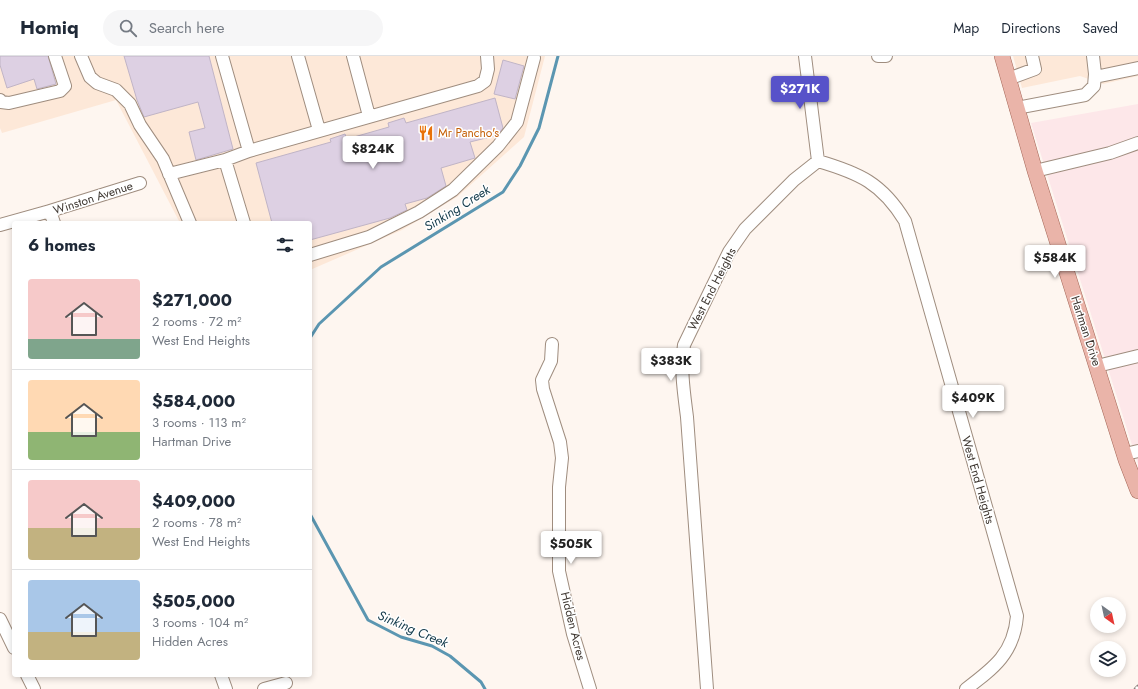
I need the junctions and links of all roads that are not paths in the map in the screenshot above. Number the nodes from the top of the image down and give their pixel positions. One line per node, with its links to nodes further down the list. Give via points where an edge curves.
1 (54, 56): 17 (street, via 66,86 60,91 9,103)
2 (81, 56): 26 (street, via 90,77 97,83 122,94 130,104)
3 (222, 56): 22 (street)
4 (298, 56): 20 (street)
5 (353, 56): 19 (street)
6 (488, 56): 19 (street, via 485,81 478,86)
7 (532, 56): 35 (street, via 518,122 498,146 453,190 419,212 369,237)
8 (805, 56): 24 (street)
9 (878, 56): 10 (street)
10 (886, 56)
11 (1002, 56): 16 (main road, Hartman Drive)
12 (1032, 56): 16 (street, via 1035,69)
13 (1093, 56): 15 (street)
14 (1138, 68): 15 (street)
15 (1095, 77): 18 (street, via 1094,86 1085,95)
16 (1008, 78): 18 (main road, Hartman Drive)
17 (0, 100)
18 (1016, 108): 25 (main road, Hartman Drive)
19 (369, 116): 20 (street)
20 (319, 130): 22 (street)
21 (1138, 144): 25 (street)
22 (249, 151): 23 (street)
23 (225, 160): 26 (street); 32 (street)
24 (818, 160): 50 (street, West End Heights, via 745,229 729,252 684,345 683,382); 51 (street, West End Heights, via 864,178 894,202 905,221 1017,616 1016,633 997,664)
25 (1035, 171): 38 (main road, Hartman Drive)
26 (170, 174): 31 (street)
27 (140, 183): 28 (street, Winston Avenue)
28 (50, 211): 29 (street, Winston Avenue); 30 (street)
29 (14, 221)
30 (53, 221)
31 (189, 221)
32 (243, 221)
33 (12, 222): 34 (street, Winston Avenue)
34 (0, 225)
35 (312, 254)
36 (552, 344): 49 (street, Hidden Acres, via 551,361 542,380 560,442 562,458 559,487 559,571 573,634)
37 (1138, 356): 38 (street)
38 (1097, 366): 39 (main road, Hartman Drive)
39 (1131, 452): 40 (main road, Hartman Drive)
40 (1138, 491)
41 (0, 619): 42 (street)
42 (12, 644)
43 (28, 677): 46 (street)
44 (222, 677): 47 (street)
45 (286, 683): 48 (street)
46 (34, 689)
47 (226, 689)
48 (264, 689)
49 (590, 689)
50 (707, 689)
51 (966, 689)

